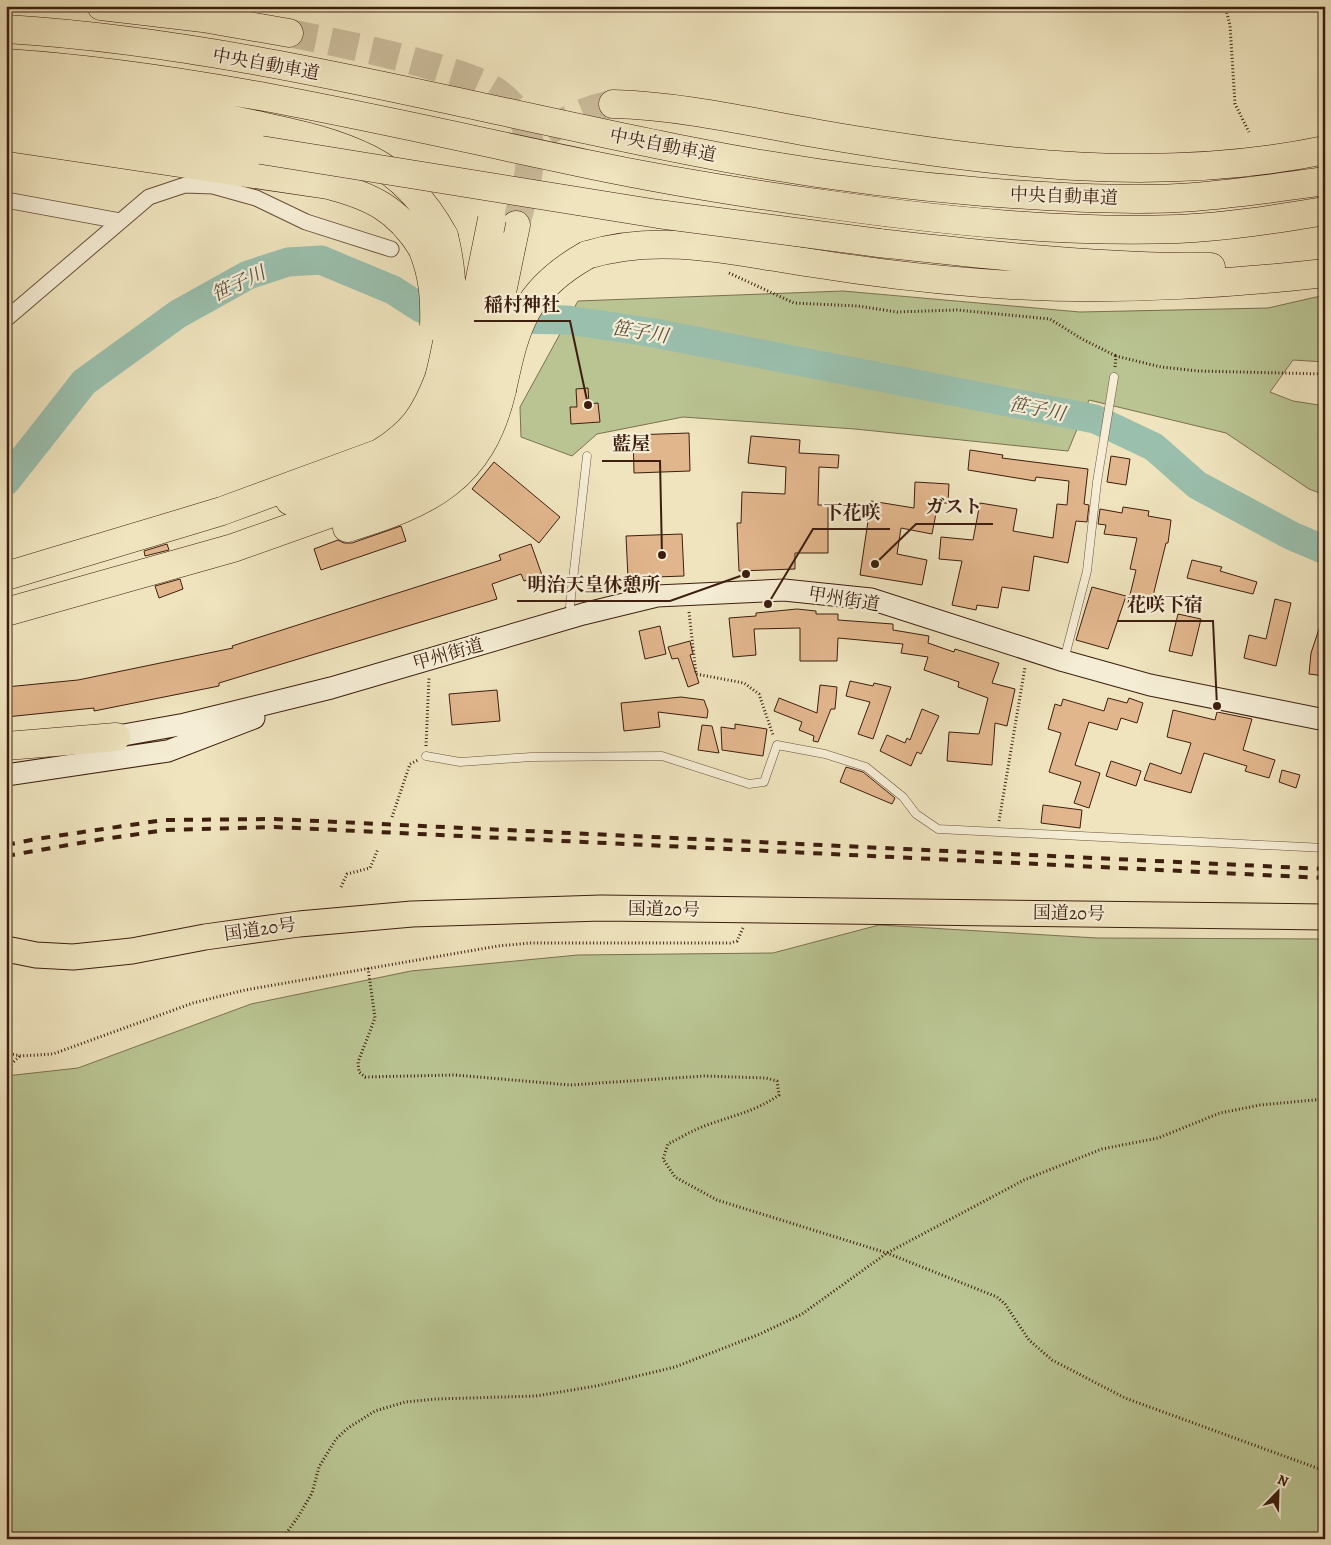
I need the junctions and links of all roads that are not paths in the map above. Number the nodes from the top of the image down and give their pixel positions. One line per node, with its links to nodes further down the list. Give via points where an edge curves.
1 (101, 6): 3 (highway, via 203,18)
2 (6, 29): 10 (highway, 中央自動車道, via 222,55 687,151 875,182 1102,199 1251,192)
3 (289, 33)
4 (6, 63): 12 (highway, 中央自動車道, via 216,88 680,182 938,218 1101,230 1257,222)
5 (6, 85): 15 (highway, via 174,108 337,145 369,159 419,197)
6 (613, 104): 9 (highway, via 673,109 959,156 1091,168 1202,166)
7 (6, 113): 17 (highway, bridge, via 658,214 992,256 1105,264 1238,267)
8 (6, 137): 15 (highway, via 328,185 374,200 411,230)
9 (1325, 150)
10 (1325, 181)
11 (6, 200): 13 (street)
12 (1325, 212)
13 (120, 221): 16 (street, via 149,197 185,186 213,186 256,198 306,222); 19 (street)
14 (504, 223): 21 (highway, bridge)
15 (433, 242): 21 (highway, bridge, via 450,260 453,303 450,330)
16 (391, 249)
17 (1325, 263)
18 (1325, 273): 21 (highway, bridge, via 1185,286 1063,287 919,277 697,246 638,244 587,255 547,281 532,300 513,342)
19 (6, 319)
20 (1114, 377): 26 (lane, via 1087,571)
21 (461, 383): 23 (highway, via 430,402 417,424 380,453 222,511); 24 (highway, via 497,410 487,435 476,455 460,473 433,494 394,514 311,538 233,548)
22 (587, 456): 25 (lane, via 570,606)
23 (6, 576)
24 (6, 612)
25 (572, 617): 26 (main road, 甲州街道, via 658,596 784,590 871,600); 27 (main road, 甲州街道)
26 (1064, 661): 28 (main road, 甲州街道, via 1194,695)
27 (331, 688): 29 (main road, 甲州街道, via 185,724); 33 (main road, 甲州街道, via 168,751)
28 (1324, 716)
29 (116, 737): 30 (highway); 31 (main road, 甲州街道)
30 (6, 746)
31 (6, 752)
32 (426, 756): 34 (lane, via 460,762 531,757 662,756 748,784 764,782 777,745 825,754 866,767 903,797 916,814 938,829)
33 (6, 775)
34 (1325, 848)
35 (1325, 916): 36 (highway, 国道20号, via 601,908 412,914 300,924 132,951 73,956 36,955)
36 (6, 949)

